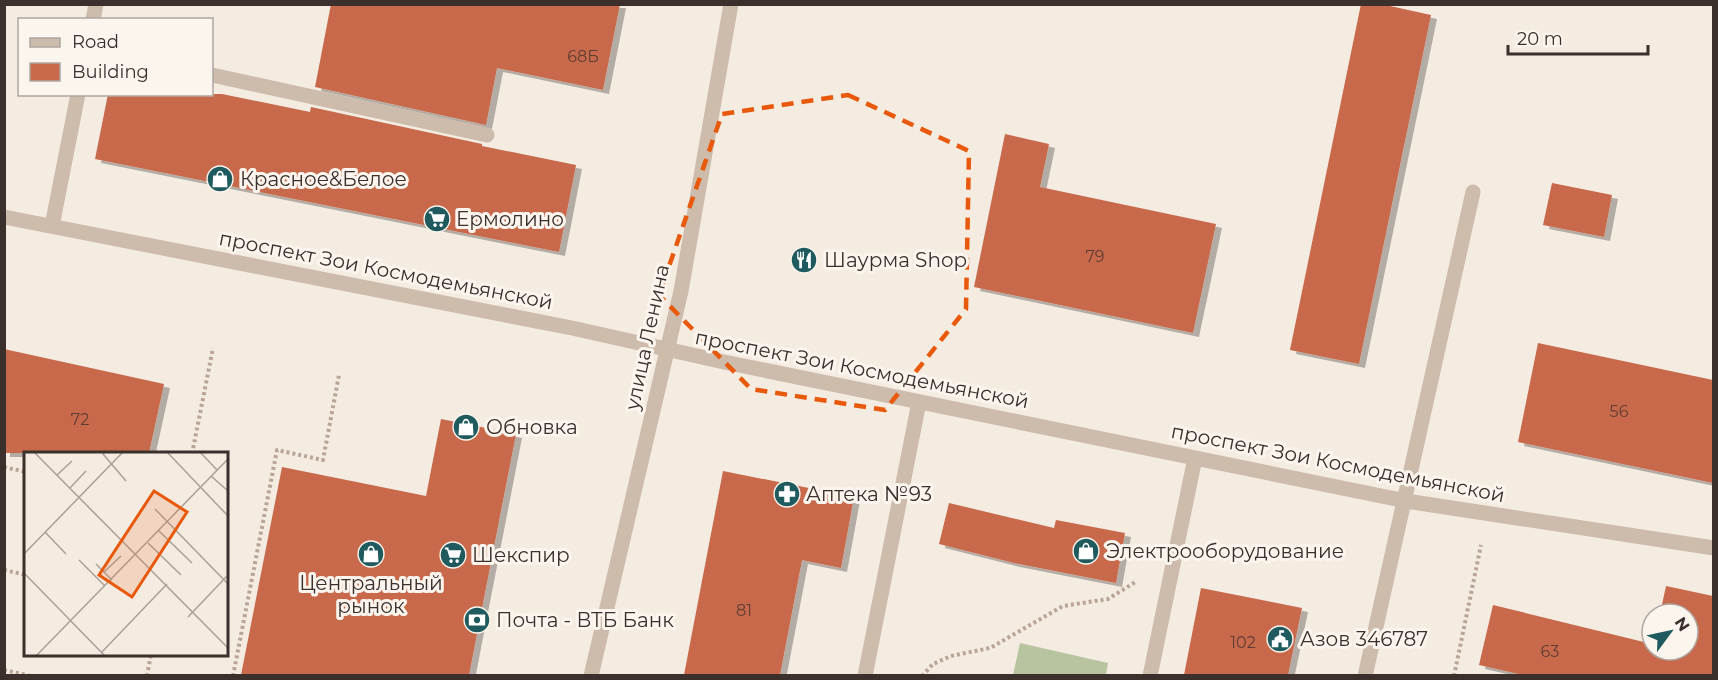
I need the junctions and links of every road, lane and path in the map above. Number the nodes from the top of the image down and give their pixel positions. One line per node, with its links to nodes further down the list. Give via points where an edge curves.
1 (730, 4): 9 (street, улица Ленина, via 681,291)
2 (213, 75): 4 (street)
3 (78, 96): 7 (street)
4 (487, 135)
5 (1473, 192): 16 (street)
6 (4, 217): 7 (street, проспект Зои Космодемьянской)
7 (52, 226): 9 (street, проспект Зои Космодемьянской, via 572,328)
8 (213, 348): 12 (path)
9 (667, 351): 11 (street, проспект Зои Космодемьянской); 27 (street, улица Ленина)
10 (339, 375): 26 (path, via 323,460 277,450)
11 (919, 402): 13 (street, проспект Зои Космодемьянской); 28 (street)
12 (192, 452)
13 (1195, 458): 16 (street, проспект Зои Космодемьянской); 30 (street)
14 (4, 467): 15 (path)
15 (24, 472)
16 (1406, 501): 18 (street, проспект Зои Космодемьянской); 31 (street)
17 (1482, 542): 32 (path)
18 (1713, 548)
19 (4, 570): 21 (path)
20 (1141, 571): 29 (path, via 1138,580 1108,599 1063,606 990,648 951,656 933,664)
21 (24, 575)
22 (151, 656): 25 (path)
23 (4, 670): 24 (path)
24 (31, 675)
25 (147, 675)
26 (232, 675)
27 (591, 675)
28 (865, 675)
29 (922, 675)
30 (1150, 675)
31 (1365, 675)
32 (1454, 675)

